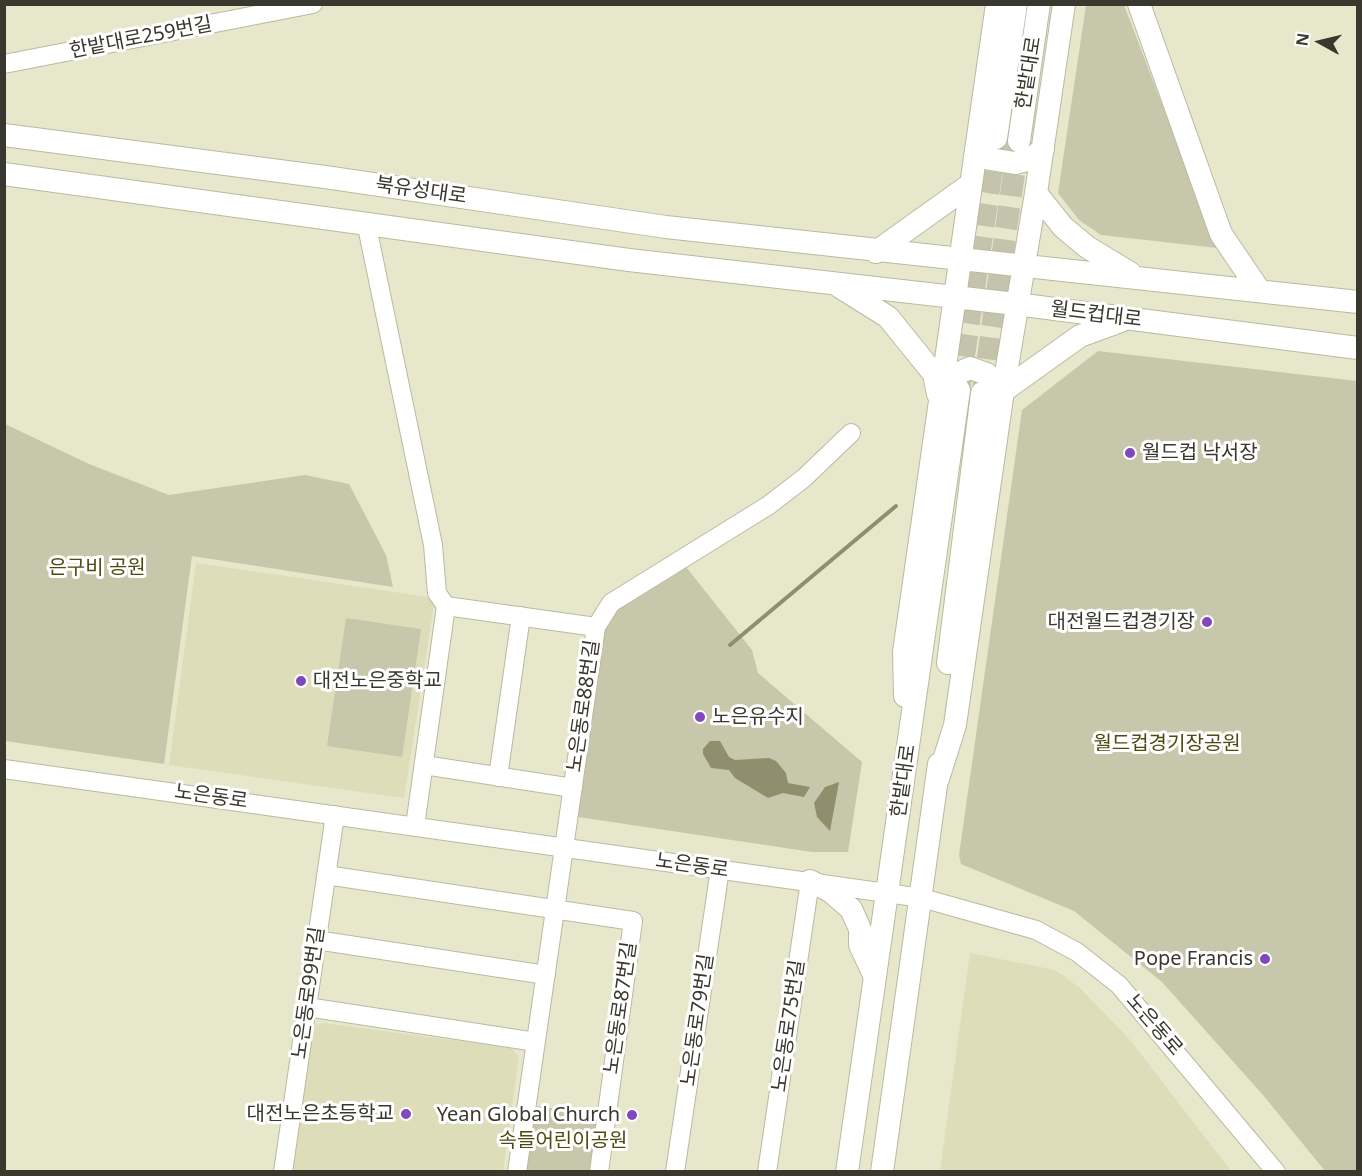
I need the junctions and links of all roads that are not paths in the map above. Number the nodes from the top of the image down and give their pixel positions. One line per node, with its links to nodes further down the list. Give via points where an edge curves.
1 (313, 4): 7 (street, 한밭대로259번길)
2 (997, 4): 11 (main road, 한밭대로)
3 (1016, 4): 9 (main road, 한밭대로)
4 (1039, 4): 10 (main road, 한밭대로)
5 (1064, 4): 12 (main road, 한밭대로)
6 (1139, 4): 22 (main road, via 1221,234)
7 (4, 64)
8 (4, 135): 17 (main road, 북유성대로, via 666,227)
9 (996, 138)
10 (1019, 141)
11 (976, 149): 12 (main road, via 996,161 1015,163 1031,159); 14 (main road, 한밭대로)
12 (1043, 149): 15 (main road, 한밭대로)
13 (4, 174): 16 (main road, 북유성대로)
14 (971, 184): 17 (main road); 18 (main road, 한밭대로)
15 (1036, 194): 19 (main road, 한밭대로); 20 (main road, via 1063,227 1087,247)
16 (366, 222): 21 (main road, 북유성대로, via 629,260); 31 (street, 북유성대로, via 433,545 437,593)
17 (876, 252): 18 (main road)
18 (961, 259): 19 (main road); 23 (main road, 한밭대로)
19 (1023, 265): 20 (main road); 25 (main road, 한밭대로)
20 (1136, 276): 22 (main road)
21 (834, 284): 23 (main road, 월드컵대로); 29 (main road, via 888,317)
22 (1259, 290): 24 (main road)
23 (956, 296): 25 (main road, 월드컵대로); 29 (main road, 한밭대로)
24 (1358, 302)
25 (1016, 304): 26 (main road, 월드컵대로); 28 (main road, 한밭대로)
26 (1128, 319): 27 (main road, 월드컵대로); 28 (main road, via 1080,336)
27 (1358, 348)
28 (993, 392): 29 (main road, via 987,374 970,368 950,377); 45 (main road, 한밭대로, via 942,711 938,779)
29 (947, 395): 44 (main road, 한밭대로, via 907,764)
30 (850, 433): 33 (street, via 804,478 769,505 611,603)
31 (446, 606): 32 (street, 노은동로88번길); 34 (street)
32 (521, 616): 33 (street, 노은동로88번길); 36 (street)
33 (596, 627): 37 (street, 노은동로88번길)
34 (424, 765): 36 (street, 노은동로88번길); 39 (street)
35 (4, 769): 38 (street, 노은동로)
36 (498, 777): 37 (street, 노은동로88번길)
37 (573, 788): 40 (street, 노은동로88번길)
38 (335, 815): 39 (street, 노은동로); 42 (street, 노은동로99번길)
39 (415, 826): 40 (street, 노은동로)
40 (564, 849): 41 (street, 노은동로); 46 (street)
41 (720, 869): 43 (street, 노은동로); 55 (street, 노은동로79번길)
42 (326, 875): 46 (street, 노은동로87번길); 47 (street, 노은동로99번길)
43 (810, 881): 44 (street, 노은동로); 49 (main road, via 830,891 851,909 860,929 860,945); 56 (street, 노은동로75번길)
44 (887, 894): 45 (street, 노은동로); 49 (main road, 한밭대로)
45 (922, 898): 58 (main road, 한밭대로); 59 (street, 노은동로, via 1036,930 1077,952 1119,985)
46 (555, 910): 48 (street); 54 (street, 노은동로87번길, via 633,921)
47 (316, 940): 48 (street); 50 (street, 노은동로99번길)
48 (546, 975): 51 (street)
49 (875, 977): 57 (main road, 한밭대로)
50 (307, 1007): 51 (street); 52 (street, 노은동로99번길)
51 (537, 1042): 53 (street)
52 (283, 1172)
53 (518, 1172)
54 (599, 1172)
55 (675, 1172)
56 (767, 1172)
57 (847, 1172)
58 (882, 1172)
59 (1276, 1172)

